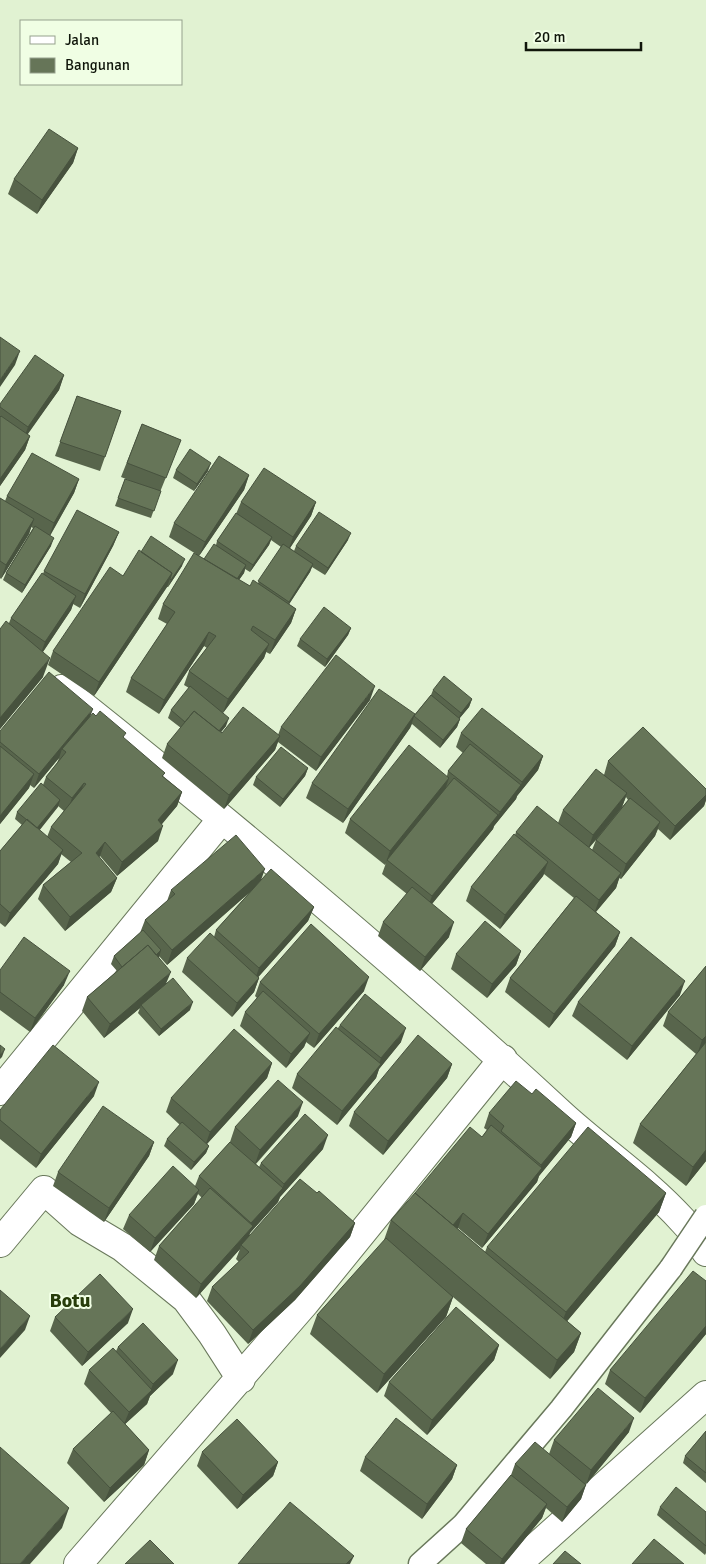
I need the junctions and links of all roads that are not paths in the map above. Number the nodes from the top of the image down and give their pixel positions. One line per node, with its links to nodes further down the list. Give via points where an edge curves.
1 (39, 671): 2 (street)
2 (222, 819): 3 (street); 4 (street)
3 (502, 1059): 7 (street, via 684,1221); 8 (street)
4 (0, 1091)
5 (706, 1216): 11 (lane, bridge, via 671,1268 561,1409 463,1525)
6 (4, 1228): 8 (street, via 44,1190 80,1222 122,1247 186,1298)
7 (706, 1252)
8 (241, 1379): 10 (street)
9 (706, 1395): 12 (street)
10 (78, 1564)
11 (420, 1564)
12 (517, 1564)

